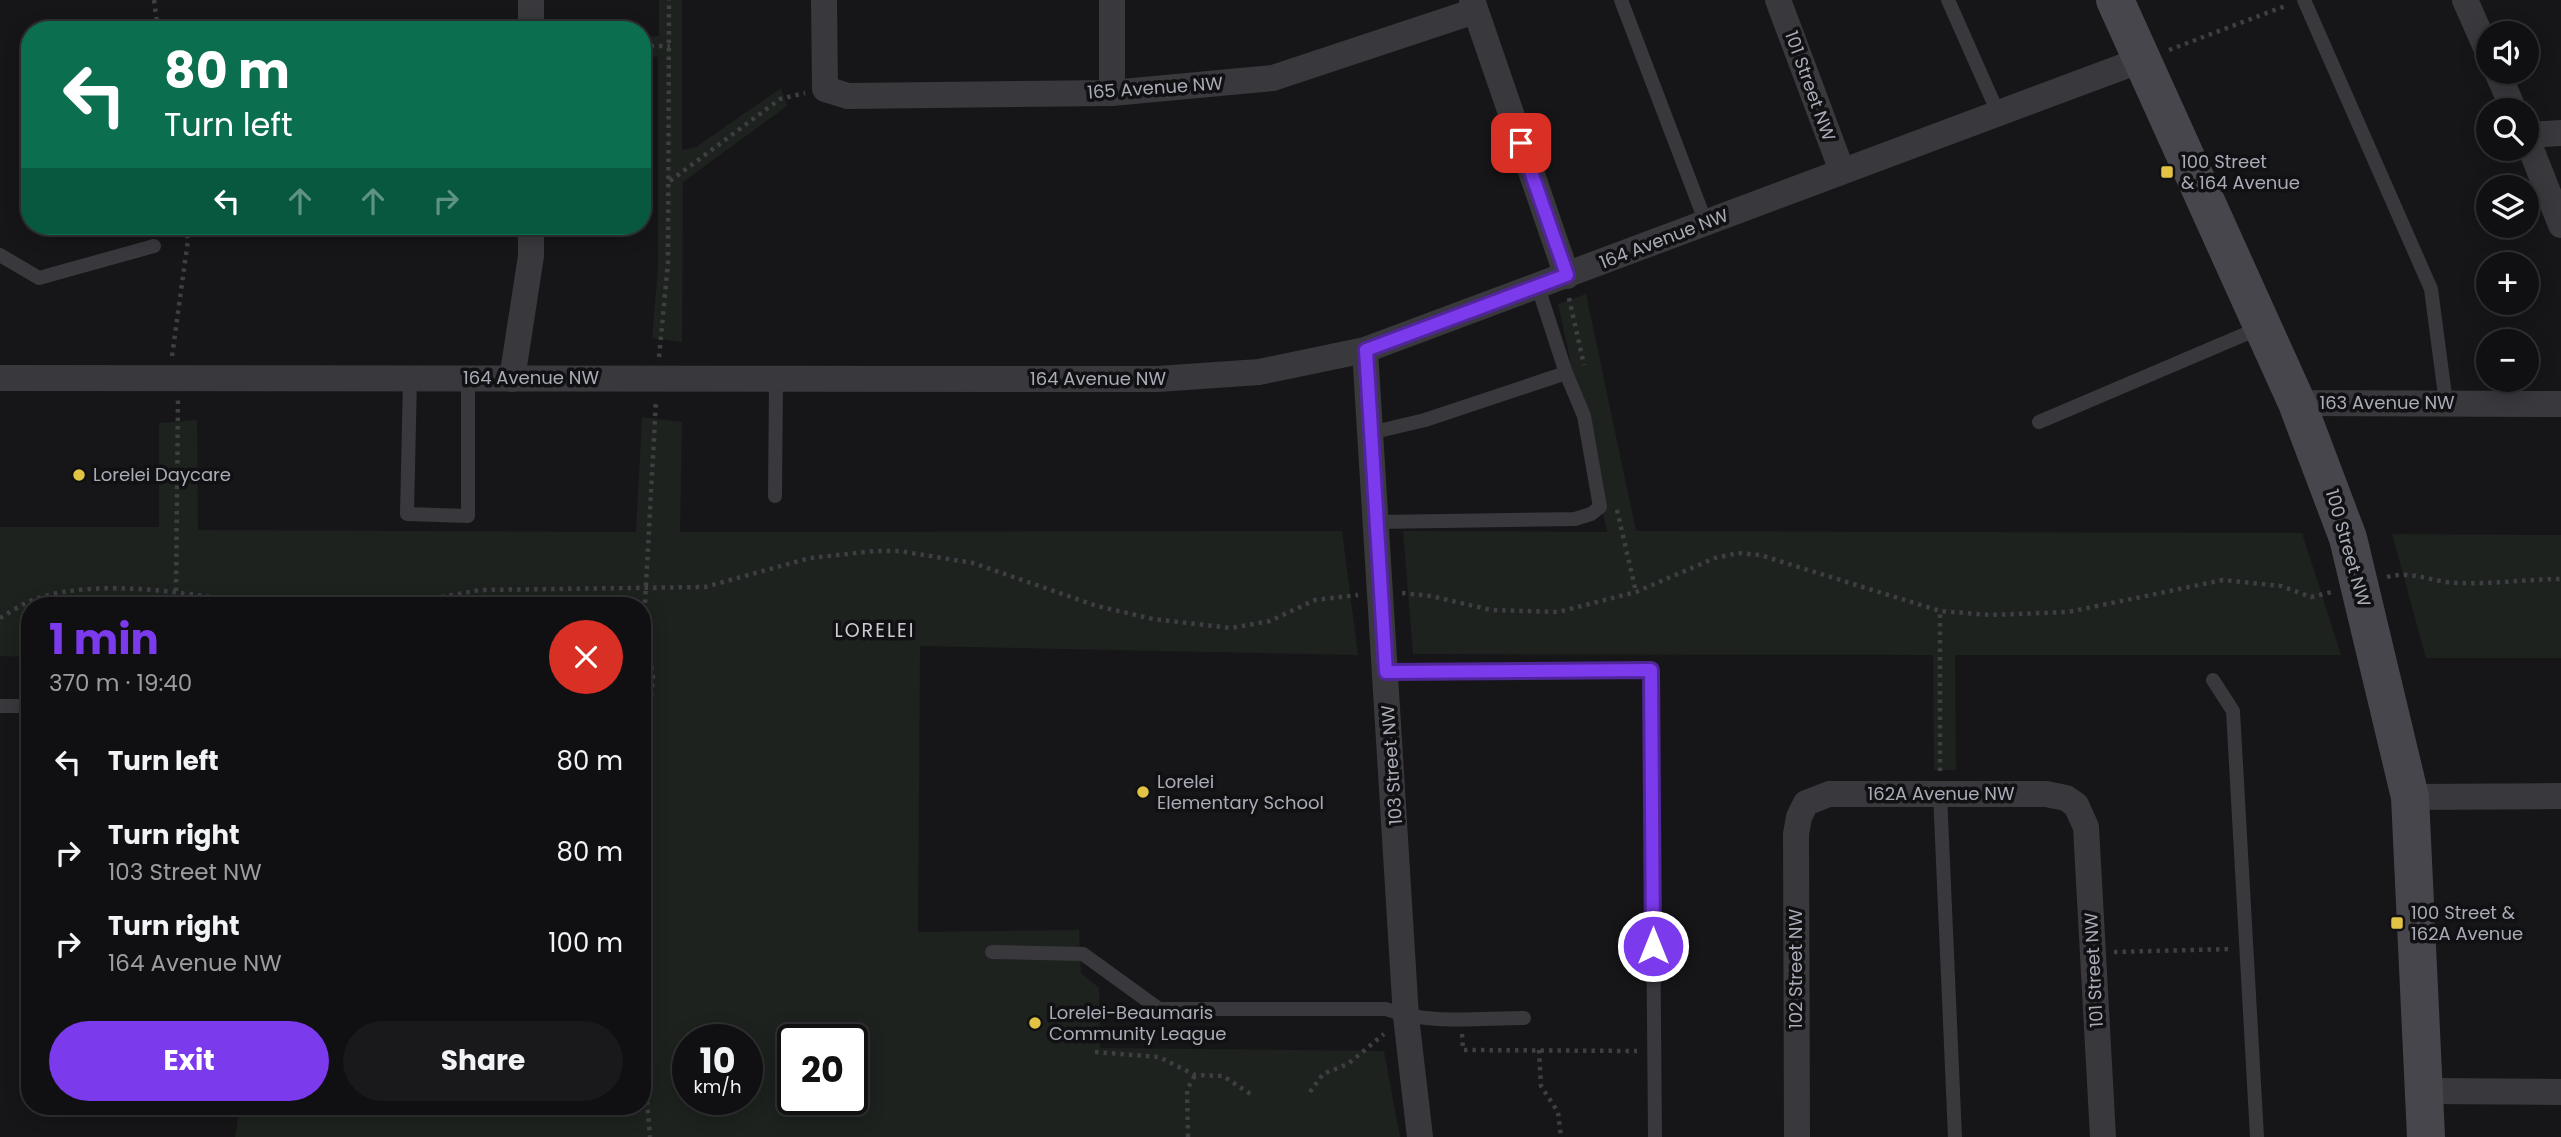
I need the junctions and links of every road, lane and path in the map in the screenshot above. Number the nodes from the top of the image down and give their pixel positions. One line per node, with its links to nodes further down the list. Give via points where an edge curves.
1 (154, 0): 12 (path)
2 (531, 0): 13 (street)
3 (824, 0): 18 (street)
4 (1112, 0): 19 (street)
5 (1621, 0): 26 (lane)
6 (1778, 0): 24 (street, 101 Street NW)
7 (1948, 0): 20 (lane)
8 (2115, 0): 17 (street, 100 Street NW)
9 (2465, 0): 14 (street)
10 (2297, 2): 17 (path); 44 (lane, via 2431,289)
11 (1474, 6): 19 (street, 165 Avenue NW, via 1273,78); 32 (street)
12 (157, 21)
13 (531, 21)
14 (2476, 25)
15 (651, 46): 16 (path)
16 (670, 46)
17 (2141, 60): 20 (street, 164 Avenue NW); 34 (street, 100 Street NW)
18 (825, 89): 19 (street, 165 Avenue NW, via 848,96); 25 (path, via 780,99)
19 (1112, 93)
20 (1999, 115): 24 (street, 164 Avenue NW)
21 (2561, 133): 22 (street)
22 (2539, 136)
23 (2536, 161): 27 (street)
24 (1842, 171): 26 (street, 164 Avenue NW)
25 (670, 181)
26 (1706, 223): 32 (street, 164 Avenue NW)
27 (2561, 225)
28 (187, 235): 37 (path, via 172,354)
29 (531, 235): 41 (street)
30 (154, 246): 31 (lane, via 39,278)
31 (0, 255)
32 (1567, 275): 33 (street, 164 Avenue NW)
33 (1538, 286): 35 (street, 164 Avenue NW); 36 (lane)
34 (2263, 326): 43 (street, 100 Street NW); 46 (lane)
35 (1366, 350): 42 (street, 164 Avenue NW, via 1302,365 1208,377); 47 (street, 103 Street NW)
36 (1566, 373): 47 (lane, via 1425,420); 49 (lane, via 1584,416 1600,507 1575,519)
37 (175, 378): 38 (street, 164 Avenue NW); 40 (street, 164 Avenue NW); 52 (path)
38 (410, 378): 39 (street, 164 Avenue NW); 39 (lane, via 407,514 468,516)
39 (468, 378): 41 (street, 164 Avenue NW)
40 (0, 379)
41 (512, 379): 42 (street, 164 Avenue NW)
42 (776, 380): 48 (lane)
43 (2297, 402): 44 (street, 163 Avenue NW); 51 (street, 100 Street NW, via 2333,492)
44 (2446, 402): 45 (street, 163 Avenue NW)
45 (2561, 404)
46 (2039, 422)
47 (1370, 433): 49 (street, 103 Street NW)
48 (775, 496)
49 (1376, 522): 58 (street, 103 Street NW)
50 (2561, 579): 51 (path, via 2458,582 2415,575 2392,576)
51 (2361, 586): 64 (street, 100 Street NW)
52 (176, 591): 53 (path, via 82,590); 54 (path)
53 (43, 597)
54 (209, 597)
55 (21, 607): 57 (path)
56 (1940, 611): 62 (path)
57 (0, 618)
58 (1386, 672): 70 (street, 103 Street NW); 83 (lane, via 1651,670)
59 (2213, 680): 67 (lane, via 2233,711)
60 (0, 706): 61 (lane)
61 (21, 706)
62 (1940, 793): 65 (street, 162A Avenue NW, via 1829,794); 66 (street, 162A Avenue NW, via 2046,794); 85 (lane)
63 (2561, 796): 64 (street)
64 (2410, 797): 75 (street, 100 Street NW)
65 (1806, 803): 84 (street, 102 Street NW, via 1796,834)
66 (2076, 805): 69 (street, 101 Street NW, via 2086,828)
67 (2246, 949): 69 (path); 87 (lane)
68 (992, 952): 70 (lane, via 1083,954 1159,1009 1386,1009)
69 (2093, 952): 86 (street, 101 Street NW)
70 (1406, 1017): 71 (lane); 81 (street, 103 Street NW)
71 (1524, 1018)
72 (1538, 1049): 82 (path, via 1541,1086 1558,1112)
73 (1095, 1052): 74 (path, via 1159,1056)
74 (1195, 1075): 77 (path, via 1223,1076); 80 (path, via 1187,1090)
75 (2426, 1091): 76 (street); 88 (street, 100 Street NW)
76 (2561, 1093)
77 (1252, 1095)
78 (648, 1115): 79 (path)
79 (650, 1137)
80 (1188, 1137)
81 (1420, 1137)
82 (1562, 1137)
83 (1655, 1137)
84 (1797, 1137)
85 (1955, 1137)
86 (2103, 1137)
87 (2257, 1137)
88 (2426, 1137)

